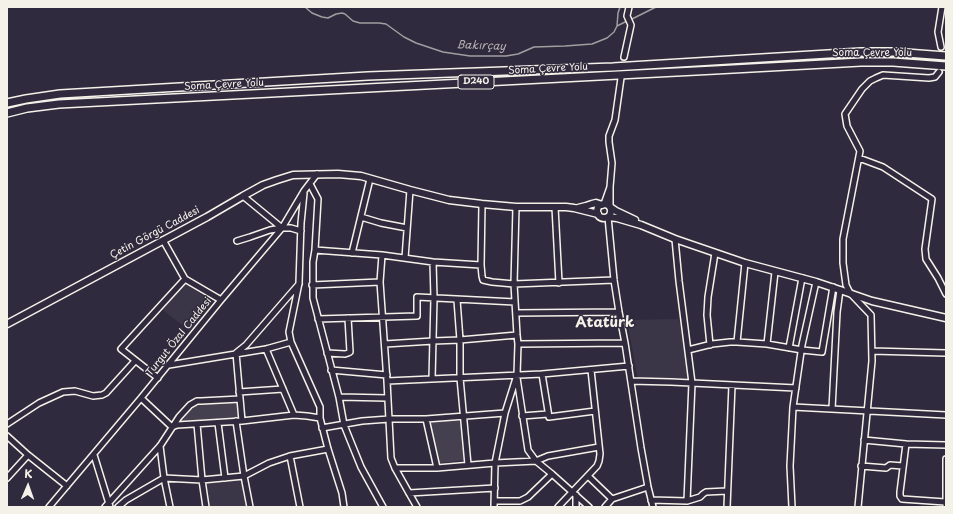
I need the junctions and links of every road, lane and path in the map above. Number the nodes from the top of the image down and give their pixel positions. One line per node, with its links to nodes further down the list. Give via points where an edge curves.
1 (629, 7): 5 (street, via 627,16 631,25)
2 (942, 7): 3 (street, via 938,32)
3 (941, 47)
4 (946, 56): 9 (highway, Soma Çevre Yolu / D240, via 861,52 613,67 368,76 60,94)
5 (624, 57)
6 (946, 66): 10 (highway, Soma Çevre Yolu / D240, via 861,62 59,104)
7 (939, 72): 11 (street, via 929,78 883,75 870,81 862,89 845,114 847,126 860,151)
8 (621, 78): 19 (street, via 614,123 609,136 612,168)
9 (7, 103)
10 (7, 113)
11 (859, 158): 44 (street, via 883,167 932,199 924,250 926,259); 55 (street, via 843,239 843,262 846,285)
12 (317, 174): 13 (main road, Çetin Görgü Caddesi, via 361,176); 14 (street, Turgut Özal Caddesi); 17 (main road, Çetin Görgü Caddesi, via 293,175)
13 (370, 179): 15 (main road, Çetin Görgü Caddesi); 24 (street)
14 (310, 184): 16 (street, Turgut Özal Caddesi); 33 (street, via 318,199)
15 (410, 190): 18 (main road, Çetin Görgü Caddesi, via 449,200); 28 (street)
16 (304, 191): 27 (street, Turgut Özal Caddesi); 29 (street)
17 (243, 196): 27 (street); 31 (main road, Çetin Görgü Caddesi)
18 (482, 204): 20 (main road, Çetin Görgü Caddesi); 40 (street)
19 (605, 205): 22 (main road, via 596,203); 23 (main road, via 597,209); 25 (main road, via 611,211); 26 (main road)
20 (516, 207): 21 (main road, Çetin Görgü Caddesi); 51 (street)
21 (556, 207): 22 (main road, Çetin Görgü Caddesi); 50 (street)
22 (574, 208): 23 (main road)
23 (598, 214): 25 (main road, via 603,218)
24 (361, 217): 28 (street); 34 (street)
25 (608, 217): 26 (main road); 46 (street)
26 (641, 225): 30 (main road)
27 (282, 228): 29 (street); 32 (street); 58 (street, Turgut Özal Caddesi)
28 (407, 228): 37 (street)
29 (301, 231): 49 (street)
30 (675, 239): 35 (main road); 80 (street)
31 (163, 240): 42 (street); 67 (main road, Çetin Görgü Caddesi)
32 (236, 241)
33 (315, 250): 34 (street); 52 (street)
34 (352, 253): 36 (street)
35 (715, 253): 39 (main road); 77 (street, via 707,315)
36 (382, 255): 37 (street); 47 (street)
37 (405, 258): 38 (street)
38 (433, 262): 40 (street); 57 (street)
39 (745, 264): 41 (main road); 72 (street)
40 (481, 265): 51 (street, via 483,280)
41 (775, 272): 43 (main road); 76 (street)
42 (185, 278): 58 (street); 86 (street, via 121,349)
43 (802, 278): 48 (main road); 78 (street)
44 (938, 278): 45 (street); 56 (street)
45 (946, 279)
46 (614, 280): 50 (street); 61 (street)
47 (380, 282): 52 (street); 63 (street)
48 (816, 282): 53 (main road); 81 (street)
49 (300, 283): 71 (street, via 289,332); 83 (street)
50 (559, 283): 51 (street)
51 (514, 284): 60 (street)
52 (312, 285): 66 (street)
53 (833, 287): 54 (main road); 81 (street, via 822,352)
54 (840, 290): 55 (main road); 109 (street)
55 (850, 293): 65 (main road, via 872,301); 82 (street, via 871,315)
56 (946, 294)
57 (434, 298): 59 (street); 63 (street, via 417,297 417,316); 70 (street)
58 (221, 300): 87 (street, Turgut Özal Caddesi)
59 (458, 300): 60 (street); 69 (street)
60 (515, 302): 62 (street)
61 (619, 312): 62 (street); 73 (street)
62 (516, 313): 68 (street)
63 (382, 317): 64 (street); 74 (street)
64 (348, 318): 66 (street); 84 (street, via 350,352)
65 (946, 318)
66 (318, 319): 84 (street)
67 (7, 324)
68 (517, 335): 69 (street); 75 (street)
69 (460, 340): 70 (street); 95 (street)
70 (433, 341): 74 (street); 96 (street)
71 (291, 342): 79 (street); 118 (street, via 320,408)
72 (737, 342): 76 (street); 77 (street)
73 (625, 343): 75 (street); 88 (street)
74 (385, 344): 92 (street)
75 (518, 344): 93 (street)
76 (767, 344): 78 (street)
77 (710, 345): 80 (street)
78 (789, 348): 81 (street)
79 (266, 349): 83 (street); 101 (street)
80 (688, 350): 99 (street)
81 (802, 350): 102 (street)
82 (872, 351): 85 (street); 111 (street)
83 (236, 353): 87 (street); 103 (street)
84 (327, 353): 89 (street)
85 (946, 353)
86 (135, 361): 94 (street); 123 (street, via 102,395 63,392 39,402)
87 (169, 365): 94 (street, Turgut Özal Caddesi)
88 (629, 366): 90 (street); 98 (street)
89 (332, 370): 92 (street); 104 (street)
90 (591, 370): 91 (street); 110 (street)
91 (542, 374): 93 (street); 113 (street)
92 (387, 375): 97 (street)
93 (517, 375): 95 (street); 112 (street); 117 (street)
94 (158, 378): 105 (street, Turgut Özal Caddesi)
95 (460, 378): 96 (street); 116 (street)
96 (432, 379): 97 (street)
97 (387, 381): 106 (street)
98 (631, 381): 99 (street); 155 (street)
99 (692, 383): 100 (street); 163 (street)
100 (732, 385): 102 (street); 157 (street)
101 (283, 388): 103 (street); 114 (street)
102 (796, 388): 108 (street)
103 (240, 392): 107 (street)
104 (339, 397): 106 (street); 125 (street)
105 (141, 398): 126 (street); 136 (street, Turgut Özal Caddesi)
106 (388, 398): 119 (street)
107 (240, 399): 121 (street); 126 (street, via 197,401 190,405)
108 (793, 407): 109 (street); 183 (street, via 790,466)
109 (832, 409): 111 (street)
110 (595, 411): 113 (street); 133 (street)
111 (867, 411): 115 (street); 129 (street)
112 (505, 413): 116 (street); 140 (street)
113 (548, 414): 117 (street)
114 (294, 415): 118 (street); 121 (street)
115 (946, 415)
116 (464, 416): 120 (street); 141 (street)
117 (522, 416): 139 (street, via 528,450)
118 (320, 418): 127 (street)
119 (389, 419): 120 (street); 125 (street); 144 (street, via 391,458)
120 (426, 419): 145 (street)
121 (239, 421): 122 (street); 147 (street)
122 (218, 423): 124 (street); 151 (street)
123 (7, 424)
124 (197, 424): 126 (street); 152 (street)
125 (344, 424): 127 (street); 174 (street, via 361,467)
126 (172, 427): 132 (street)
127 (322, 428): 134 (street)
128 (7, 436): 135 (street)
129 (864, 440): 130 (street); 142 (street)
130 (906, 444): 131 (street); 143 (street)
131 (946, 445)
132 (160, 446): 150 (street); 166 (street)
133 (599, 447): 139 (street, via 548,456); 148 (street, via 597,466)
134 (328, 449): 137 (street); 173 (street)
135 (28, 455): 149 (street); 154 (street)
136 (94, 456): 154 (street, Turgut Özal Caddesi); 166 (street)
137 (290, 456): 147 (street); 172 (street)
138 (946, 459): 153 (street)
139 (536, 461): 140 (street); 146 (street)
140 (495, 463): 141 (street); 156 (street)
141 (468, 465): 145 (street)
142 (861, 466): 143 (street); 184 (street)
143 (903, 466): 164 (street, via 900,492 902,499)
144 (395, 468): 145 (street); 158 (street)
145 (437, 468)
146 (552, 474): 159 (street); 162 (street, via 528,497 520,500)
147 (244, 476): 151 (street); 171 (street)
148 (588, 476): 159 (street); 160 (street)
149 (7, 478)
150 (164, 478): 152 (street); 168 (street); 169 (street)
151 (225, 478): 152 (street)
152 (202, 480): 170 (street)
153 (946, 481): 164 (street)
154 (67, 486): 167 (street, Turgut Özal Caddesi)
155 (648, 487): 160 (street); 161 (street)
156 (494, 488): 158 (street); 162 (street)
157 (727, 491): 163 (street, via 706,492); 182 (street)
158 (409, 494): 175 (street)
159 (574, 494): 177 (street); 178 (street); 179 (street)
160 (612, 499): 180 (street)
161 (651, 500): 163 (street); 181 (street)
162 (494, 501): 176 (street)
163 (687, 501)
164 (946, 502): 165 (street)
165 (946, 505)
166 (108, 506)
167 (49, 507)
168 (118, 507)
169 (170, 507)
170 (206, 507)
171 (250, 507)
172 (300, 507)
173 (344, 507)
174 (383, 507)
175 (417, 507)
176 (494, 507)
177 (558, 507)
178 (576, 507)
179 (589, 507)
180 (605, 507)
181 (653, 507)
182 (727, 507)
183 (792, 507)
184 (858, 507)

